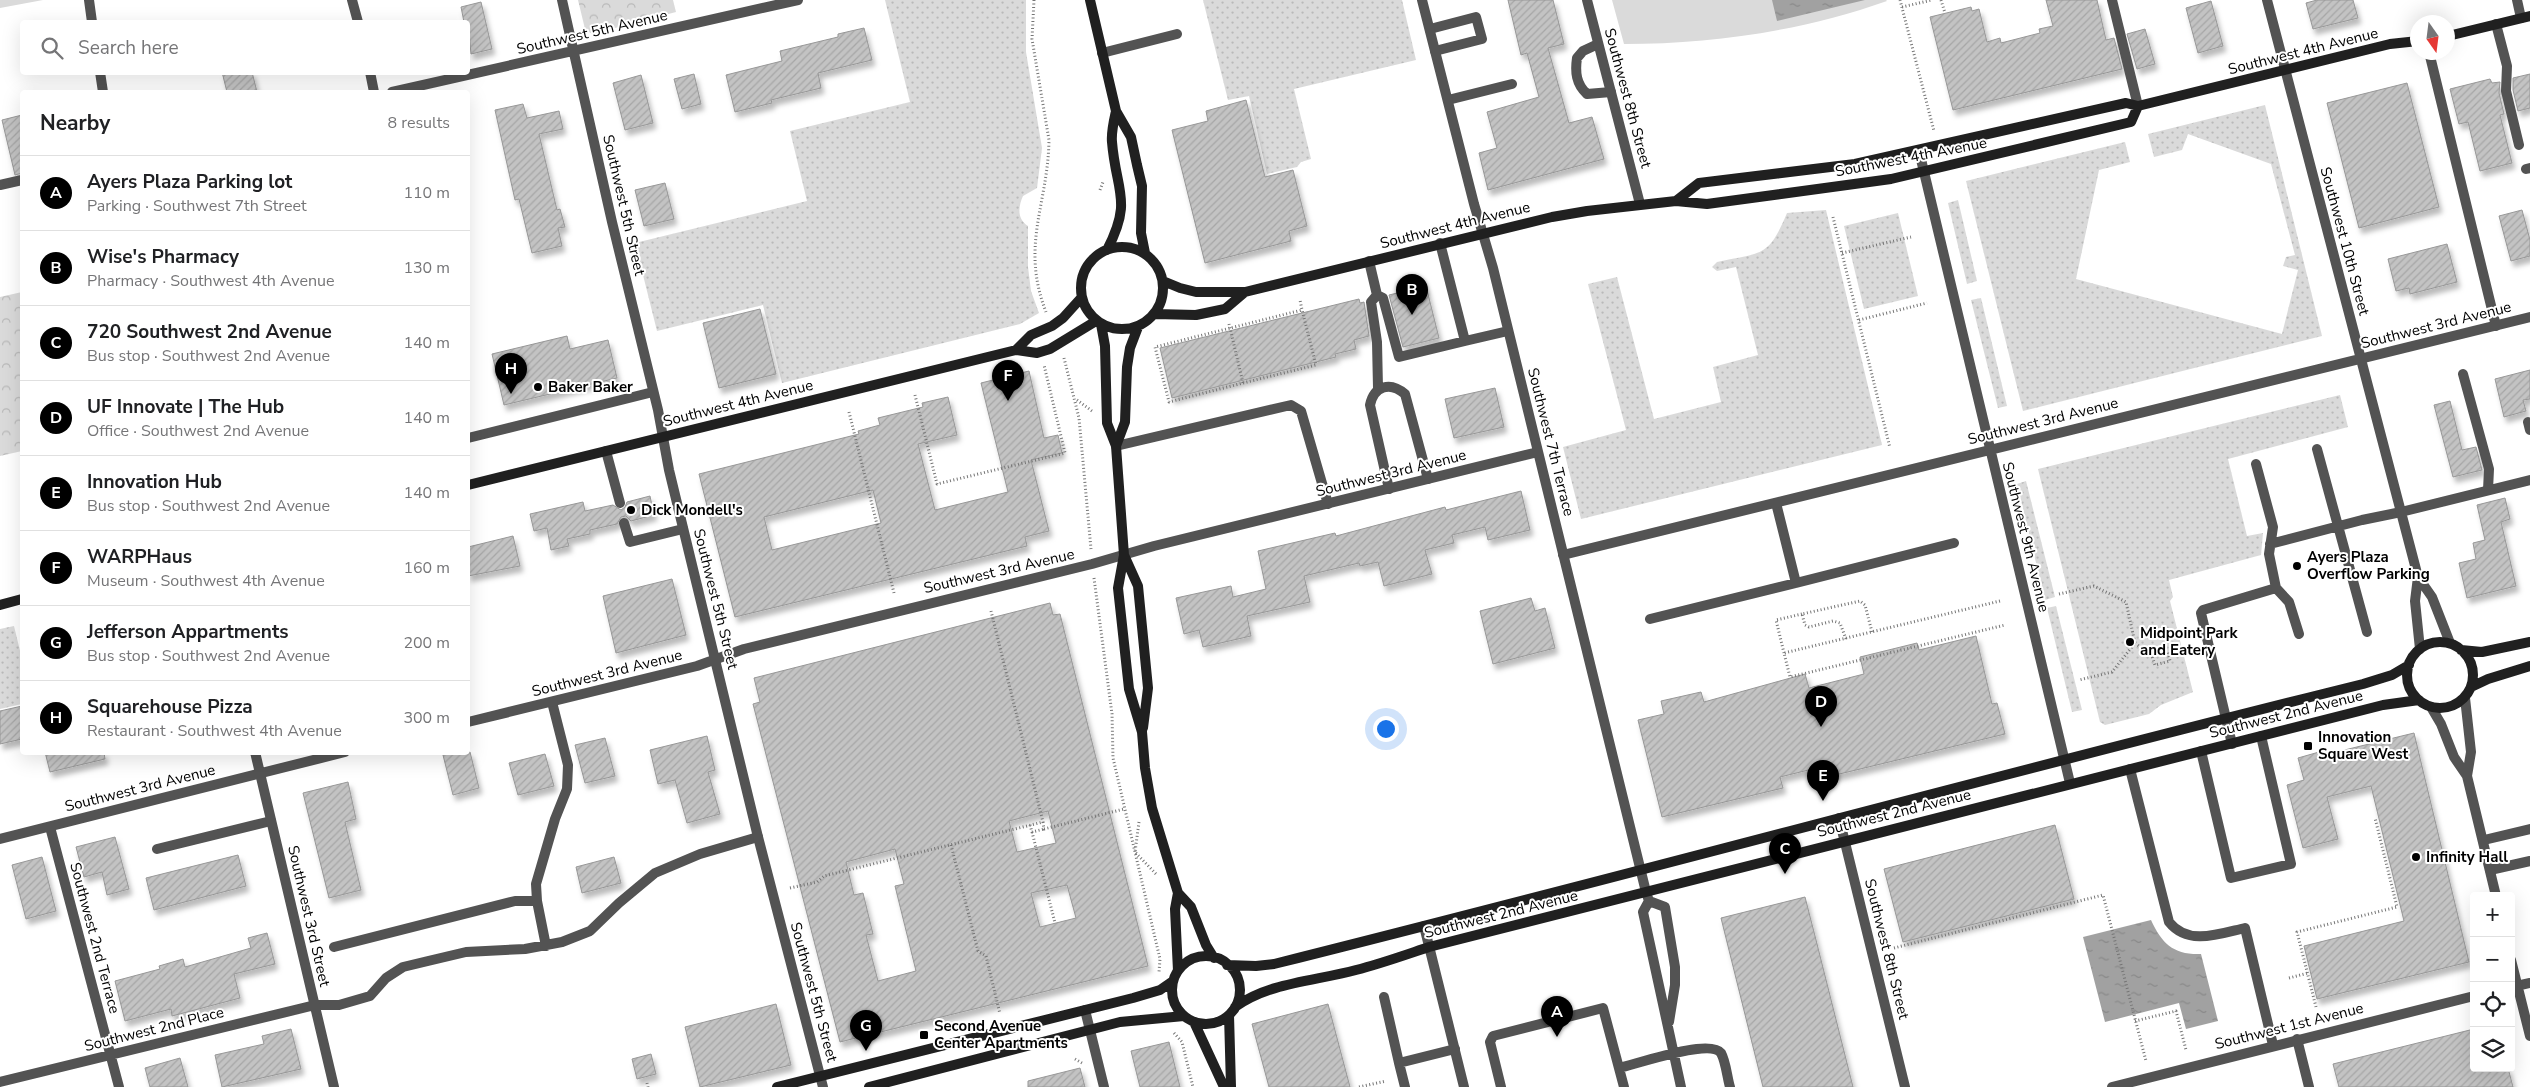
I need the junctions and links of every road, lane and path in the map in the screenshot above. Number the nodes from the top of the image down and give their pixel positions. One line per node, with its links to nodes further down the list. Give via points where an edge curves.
1 (88, 0): 18 (street)
2 (352, 0): 19 (street)
3 (562, 0): 27 (street, Southwest 5th Street)
4 (798, 0): 27 (street, Southwest 5th Avenue)
5 (1034, 0): 67 (path, via 1032,39 1049,140 1034,263 1038,289)
6 (1090, 0): 28 (street)
7 (1422, 0): 21 (street, Southwest 7th Terrace)
8 (1587, 0): 25 (street, Southwest 8th Street)
9 (1900, 0): 15 (path)
10 (1932, 0): 15 (path)
11 (1941, 0): 16 (path)
12 (2112, 0): 41 (street)
13 (2267, 0): 30 (street, Southwest 10th Street)
14 (2517, 0): 17 (street)
15 (1902, 7): 43 (path)
16 (1944, 13)
17 (2526, 17): 20 (street)
18 (92, 20)
19 (357, 20)
20 (2496, 24): 23 (street); 44 (street, via 2507,66 2506,91)
21 (1430, 29): 26 (street, Southwest 7th Terrace); 26 (street, via 1476,17 1482,39)
22 (1177, 34): 28 (street)
23 (2455, 34)
24 (2410, 42): 30 (street, Southwest 4th Avenue, via 2390,44)
25 (1598, 44): 39 (street, Southwest 8th Street); 39 (street, via 1577,58 1577,79 1587,94)
26 (1435, 50): 40 (street, Southwest 7th Terrace)
27 (574, 51): 31 (street, Southwest 5th Avenue); 84 (street, Southwest 5th Street)
28 (1102, 53): 42 (street)
29 (2431, 60): 72 (street)
30 (2285, 72): 41 (street, Southwest 4th Avenue); 79 (street, Southwest 10th Street)
31 (470, 74)
32 (100, 75): 36 (street)
33 (371, 75): 37 (street)
34 (467, 75): 38 (street, Southwest 5th Avenue)
35 (1512, 84): 40 (street)
36 (103, 90)
37 (374, 90)
38 (401, 90)
39 (1611, 92): 50 (street, Southwest 8th Street)
40 (1448, 100): 52 (street, Southwest 7th Terrace)
41 (2138, 106): 45 (street, Southwest 4th Avenue, via 2126,103); 46 (street, Southwest 4th Avenue, via 2131,122)
42 (1116, 111): 55 (street, via 1111,140 1122,211); 56 (street, via 1131,137 1142,186)
43 (1934, 132)
44 (2520, 145)
45 (1919, 151): 46 (street, Southwest 9th Avenue); 49 (street, Southwest 4th Avenue, via 1855,164 1699,183)
46 (1924, 172): 49 (street, Southwest 4th Avenue, via 1746,200 1706,204); 92 (street, Southwest 9th Avenue)
47 (20, 180): 48 (street)
48 (0, 185)
49 (1676, 200): 50 (street, Southwest 4th Avenue)
50 (1640, 204): 52 (street, Southwest 4th Avenue, via 1587,211)
51 (1833, 217): 57 (path)
52 (1482, 233): 54 (street, Southwest 4th Avenue); 75 (street, Southwest 7th Terrace)
53 (1910, 237): 57 (path)
54 (1440, 243): 58 (street, Southwest 4th Avenue); 76 (street)
55 (1107, 250): 56 (street, via 1132,248); 62 (street, via 1089,264 1081,286)
56 (1144, 253): 59 (street, via 1157,265)
57 (1842, 254): 70 (path)
58 (1369, 261): 60 (street, Southwest 4th Avenue); 61 (street)
59 (1163, 280): 60 (street, Southwest 4th Avenue, via 1196,292); 66 (street, via 1164,292)
60 (1245, 292): 66 (street, Southwest 4th Avenue, via 1225,309 1196,314)
61 (1377, 295): 76 (street, via 1383,298 1399,357); 83 (street, via 1371,302 1377,342)
62 (1082, 297): 71 (street, via 1085,307); 77 (street, Southwest 4th Avenue, via 1063,318 1031,335)
63 (1300, 300): 65 (path)
64 (1927, 303): 70 (path)
65 (1302, 310): 74 (path); 82 (path, via 1316,365)
66 (1155, 314): 73 (street)
67 (1048, 317)
68 (2530, 317): 72 (street, Southwest 3rd Avenue)
69 (1227, 318): 74 (path)
70 (1859, 320): 90 (path)
71 (1099, 322): 73 (street, via 1118,330); 77 (street, Southwest 4th Avenue, via 1050,349 1037,353); 89 (street, via 1105,346 1107,423)
72 (2496, 326): 79 (street, Southwest 3rd Avenue)
73 (1138, 327): 89 (street, via 1126,367 1125,422)
74 (1230, 328): 82 (path); 82 (path, via 1155,347 1169,402)
75 (1508, 331): 76 (street); 94 (street, Southwest 7th Terrace)
76 (1466, 341)
77 (1016, 350): 87 (street, Southwest 4th Avenue)
78 (1062, 351): 110 (path, via 1079,418)
79 (2361, 359): 92 (street, Southwest 3rd Avenue); 104 (street, Southwest 10th Street)
80 (1043, 363): 85 (path, via 1065,452 1041,459 937,484)
81 (2463, 374): 100 (street, via 2488,469)
82 (1243, 383)
83 (1378, 388): 96 (street, via 1398,388 1405,394); 99 (street, via 1372,394 1370,405)
84 (653, 392): 87 (street, Southwest 5th Street); 88 (street)
85 (915, 395)
86 (849, 412): 117 (path)
87 (664, 436): 93 (street, Southwest 4th Avenue); 107 (street, Southwest 5th Street)
88 (470, 438)
89 (1116, 446): 103 (street, via 1291,405 1301,411); 111 (street)
90 (1890, 448)
91 (2316, 449): 106 (street)
92 (1990, 450): 102 (street, Southwest 3rd Avenue); 154 (street, Southwest 9th Avenue)
93 (606, 451): 98 (street, Southwest 4th Avenue); 101 (street)
94 (1538, 452): 96 (street, Southwest 3rd Avenue); 112 (street, Southwest 7th Terrace)
95 (2256, 464): 109 (street, via 2273,527)
96 (1428, 479): 99 (street, Southwest 3rd Avenue)
97 (2530, 480): 100 (street)
98 (470, 485)
99 (1389, 489): 103 (street, Southwest 3rd Avenue)
100 (2488, 490): 104 (street)
101 (620, 503)
102 (1776, 503): 112 (street, Southwest 3rd Avenue); 115 (street)
103 (1328, 504): 111 (street, Southwest 3rd Avenue)
104 (2401, 512): 106 (street); 113 (street, Southwest 10th Street)
105 (624, 522): 107 (street, via 630,542)
106 (2338, 526): 109 (street); 127 (street)
107 (683, 529): 137 (street, Southwest 5th Street)
108 (1954, 543): 115 (street)
109 (2270, 544): 116 (street, via 2268,554)
110 (1091, 549)
111 (1124, 555): 137 (street, Southwest 3rd Avenue, via 744,649); 148 (street, via 1118,588 1129,689); 148 (street, via 1138,586 1148,688)
112 (1563, 555): 177 (street, Southwest 7th Terrace)
113 (2418, 577): 132 (street, Southwest 10th Street, via 2432,597); 133 (street, Southwest 10th Street, via 2415,602)
114 (1094, 579): 159 (path, via 1112,714 1113,758)
115 (1796, 583): 124 (street)
116 (2276, 588): 128 (street, via 2289,602); 146 (street, via 2201,613)
117 (894, 593)
118 (2059, 594): 131 (path, via 2094,586 2126,602)
119 (20, 600): 121 (street)
120 (2000, 601): 126 (path)
121 (0, 605)
122 (991, 611): 163 (path)
123 (1802, 614): 126 (path, via 1860,601 1865,605); 129 (path, via 1803,622 1809,626 1833,621 1840,623); 135 (path, via 1776,620)
124 (1650, 619)
125 (2005, 625): 135 (path, via 1790,677)
126 (1872, 632): 129 (path)
127 (2367, 632)
128 (2299, 634)
129 (1846, 639): 135 (path)
130 (2530, 642): 134 (street, via 2482,652)
131 (2135, 643): 136 (path); 140 (path, via 2112,672)
132 (2450, 644): 133 (street, via 2430,644); 134 (street)
133 (2420, 649): 138 (street)
134 (2461, 650): 141 (street, via 2472,664 2474,676)
135 (1784, 653)
136 (2152, 656): 136 (path, via 2168,652 2170,661 2154,665)
137 (716, 659): 144 (street, Southwest 3rd Avenue); 169 (street, Southwest 5th Street)
138 (2409, 666): 143 (street, via 2408,683); 146 (street, Southwest 2nd Avenue, via 2363,684)
139 (2530, 666): 141 (street)
140 (2080, 680)
141 (2471, 687): 142 (street)
142 (2465, 698): 145 (street, via 2447,707); 157 (street, via 2471,752)
143 (2419, 700): 145 (street); 149 (street, Southwest 2nd Avenue, via 2383,705)
144 (552, 702): 147 (street, Southwest 3rd Avenue); 182 (street, via 568,765 567,789 536,884)
145 (2431, 707): 157 (street, via 2454,757)
146 (2226, 718): 150 (street); 154 (street, Southwest 2nd Avenue)
147 (470, 722)
148 (1142, 732): 180 (street, via 1152,808)
149 (2261, 736): 150 (street, Southwest 2nd Avenue); 151 (street, via 2291,864 2232,878)
150 (2232, 744): 151 (street, Southwest 2nd Avenue)
151 (2201, 751): 155 (street, Southwest 2nd Avenue)
152 (256, 755): 156 (street, Southwest 3rd Street)
153 (333, 755): 156 (street, Southwest 3rd Avenue)
154 (2064, 758): 158 (street, Southwest 9th Avenue); 160 (street, Southwest 2nd Avenue)
155 (2130, 769): 158 (street, Southwest 2nd Avenue); 214 (street, via 2169,922 2184,935 2197,937 2245,928)
156 (260, 773): 162 (street, Southwest 3rd Street); 165 (street, Southwest 3rd Avenue)
157 (2467, 776): 172 (street)
158 (2070, 783): 171 (street, Southwest 2nd Avenue)
159 (1124, 809): 166 (path); 193 (path, via 1160,959)
160 (1839, 818): 171 (street, Southwest 8th Street); 177 (street, Southwest 2nd Avenue)
161 (2375, 818): 192 (path, via 2397,907 2297,932)
162 (271, 821): 174 (street); 201 (street, Southwest 3rd Street)
163 (1042, 822): 164 (path); 166 (path)
164 (1030, 825): 168 (path); 173 (path)
165 (50, 826): 170 (street, Southwest 3rd Avenue); 218 (street, Southwest 2nd Terrace)
166 (1044, 828): 168 (path)
167 (2530, 829): 172 (street)
168 (1032, 832): 183 (path)
169 (758, 837): 185 (street, Southwest 2nd Place, via 700,854 656,873 590,931); 222 (street, Southwest 5th Street)
170 (0, 839)
171 (1845, 840): 181 (street, Southwest 2nd Avenue); 242 (street, Southwest 8th Street)
172 (2484, 840): 176 (street)
173 (951, 845): 178 (path, via 824,876 817,882); 205 (path, via 978,951 986,956)
174 (157, 849)
175 (2530, 861): 176 (street)
176 (2490, 870): 179 (street)
177 (1641, 871): 181 (street, Southwest 7th Terrace); 184 (street, Southwest 2nd Avenue)
178 (790, 888)
179 (2495, 892)
180 (1178, 893): 189 (street, via 1191,908); 191 (street, via 1175,909)
181 (1648, 896): 187 (street, Southwest 2nd Avenue); 211 (street, via 1643,912); 211 (street, via 1665,907 1675,967)
182 (536, 901): 185 (street); 186 (street, via 515,901)
183 (1055, 923)
184 (1424, 926): 187 (street); 190 (street, Southwest 2nd Avenue, via 1274,964)
185 (546, 946): 201 (street, Southwest 2nd Place, via 466,952 428,960 403,967 386,978 370,996 339,1005)
186 (334, 947)
187 (1429, 947): 204 (street, Southwest 2nd Avenue, via 1355,971 1282,986 1246,999); 215 (street)
188 (1894, 948): 207 (path, via 2103,895)
189 (1214, 958): 190 (street); 191 (street, via 1194,959)
190 (1227, 965): 204 (street, via 1237,978 1239,988)
191 (1178, 971): 195 (street)
192 (2308, 973): 194 (path); 202 (path)
193 (1157, 974)
194 (2289, 978)
195 (1173, 982): 203 (street, via 1160,990); 206 (street, via 1173,1000)
196 (2530, 983): 197 (street)
197 (2515, 987)
198 (2515, 990): 212 (street)
199 (1384, 997): 220 (street)
200 (2470, 997): 213 (street, Southwest 1st Avenue)
201 (315, 1005): 218 (street, Southwest 2nd Place); 226 (street, Southwest 3rd Street)
202 (2316, 1007)
203 (1084, 1010): 209 (street); 222 (street)
204 (1232, 1011): 208 (street, via 1212,1024); 233 (street)
205 (1000, 1014)
206 (1184, 1016): 208 (street); 209 (street, via 1120,1022)
207 (2135, 1021): 216 (path, via 2176,1011); 219 (path)
208 (1194, 1022): 232 (street)
209 (1089, 1030): 229 (street); 230 (street)
210 (1167, 1030): 231 (path, via 1178,1035 1182,1042)
211 (1667, 1031): 217 (street)
212 (2530, 1036)
213 (2297, 1039): 214 (street, Southwest 1st Avenue); 243 (street)
214 (2274, 1045): 224 (street, Southwest 1st Avenue)
215 (1455, 1049): 220 (street); 237 (street)
216 (2186, 1050)
217 (1673, 1054): 221 (street); 240 (street); 241 (street, via 1696,1048 1714,1048 1720,1052)
218 (111, 1055): 223 (street, Southwest 2nd Place); 225 (street, Southwest 2nd Terrace)
219 (2146, 1060)
220 (1399, 1063): 236 (street)
221 (1619, 1068): 238 (street, via 1603,1008 1493,1036 1490,1042); 239 (street)
222 (820, 1076): 227 (street); 228 (street, Southwest 5th Street)
223 (0, 1082)
224 (2118, 1086)
225 (119, 1087)
226 (334, 1087)
227 (777, 1087)
228 (823, 1087)
229 (869, 1087)
230 (1104, 1087)
231 (1193, 1087)
232 (1224, 1087)
233 (1231, 1087)
234 (1359, 1087): 235 (path, via 1386,1080)
235 (1388, 1087)
236 (1406, 1087)
237 (1464, 1087)
238 (1501, 1087)
239 (1624, 1087)
240 (1681, 1087)
241 (1730, 1087)
242 (1905, 1087)
243 (2309, 1087)

